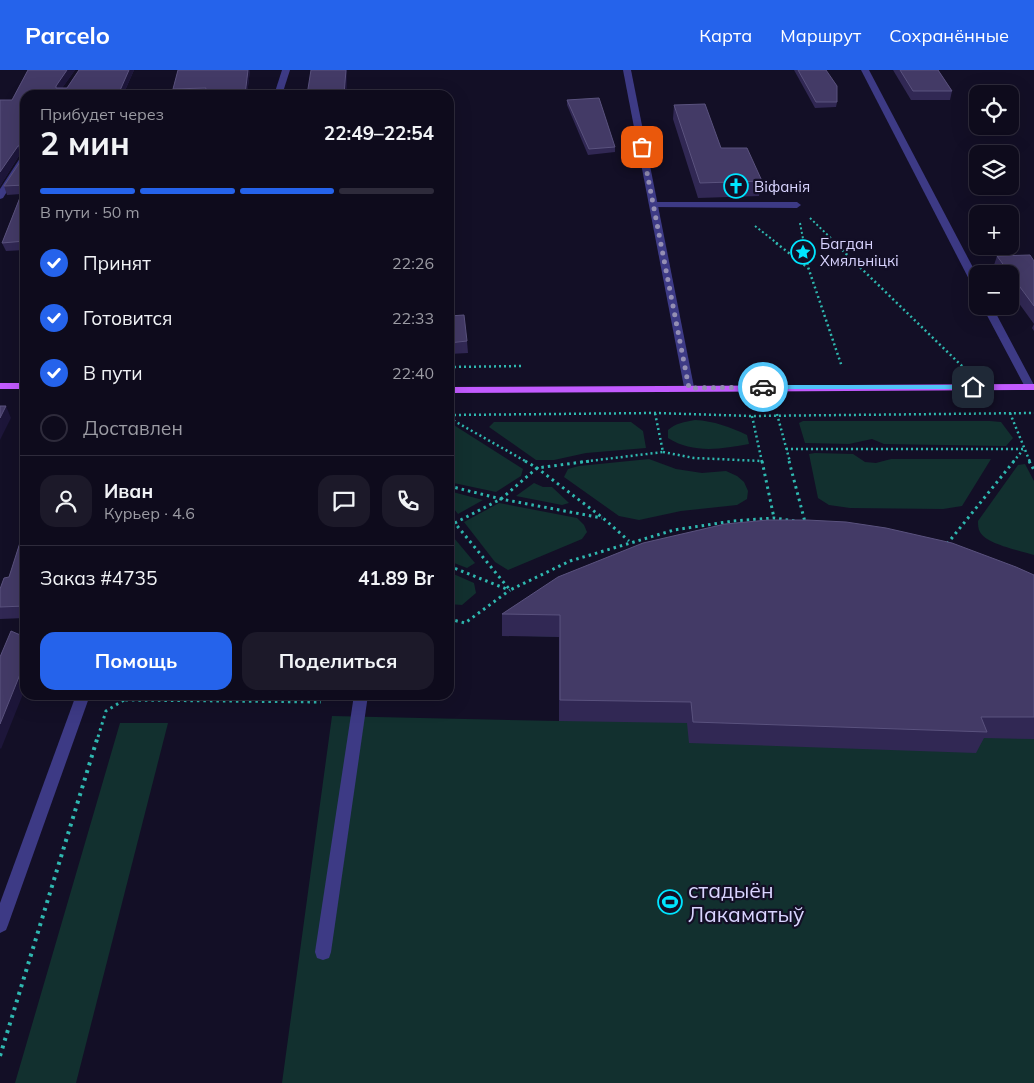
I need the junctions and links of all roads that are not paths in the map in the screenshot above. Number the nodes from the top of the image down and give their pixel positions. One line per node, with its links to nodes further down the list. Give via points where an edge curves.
1 (286, 70): 4 (street)
2 (627, 70): 7 (street)
3 (865, 70): 9 (street)
4 (280, 90)
5 (20, 165): 6 (street)
6 (0, 196)
7 (654, 205): 8 (street); 14 (street)
8 (798, 205)
9 (969, 270)
10 (992, 315): 13 (street)
11 (0, 386): 12 (main road)
12 (20, 386)
13 (1032, 387): 14 (main road)
14 (689, 388): 15 (main road)
15 (454, 390)
16 (81, 700): 18 (street)
17 (360, 700): 19 (street)
18 (0, 925)
19 (323, 952)

